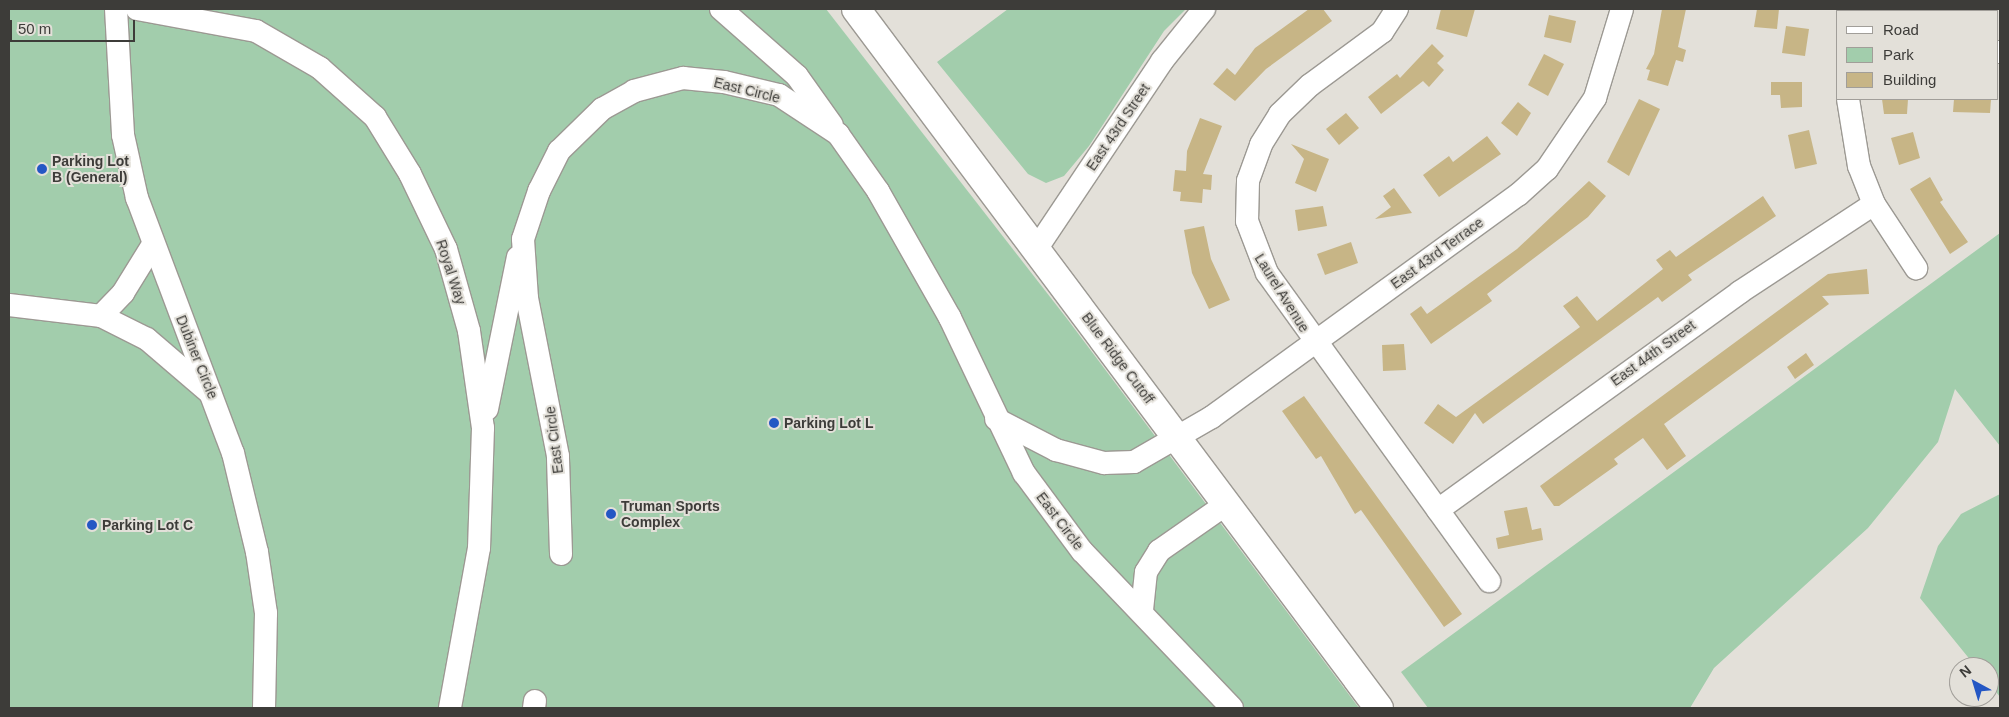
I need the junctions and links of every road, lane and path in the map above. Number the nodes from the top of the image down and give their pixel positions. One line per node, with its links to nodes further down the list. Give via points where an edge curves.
1 (116, 9): 12 (street, Dubiner Circle, via 123,135)
2 (137, 9): 20 (street, Royal Way, via 256,31 320,68 375,117 410,174 446,249 469,331)
3 (721, 9): 9 (street, via 797,76)
4 (856, 9): 13 (main road, Blue Ridge Cutoff)
5 (1204, 9): 13 (street, East 43rd Street, via 1162,61)
6 (1397, 9): 17 (street, Laurel Avenue, via 1382,32 1310,84 1280,114 1261,145 1248,181 1247,221 1257,255)
7 (1622, 9): 17 (street, East 43rd Terrace, via 1595,98 1547,168 1518,195)
8 (1848, 100): 10 (street, via 1859,166)
9 (838, 134): 11 (street, East Circle, via 779,95 724,82 683,78 634,92 602,110 559,151); 19 (street, East Circle, via 878,191 950,318)
10 (1874, 204): 14 (street); 23 (street, East 44th Street, via 1740,292)
11 (523, 239): 20 (street, East Circle, via 503,314); 24 (street, East Circle, via 527,298 558,456)
12 (152, 246): 16 (street, via 123,293); 18 (street, Dubiner Circle)
13 (1037, 248): 21 (main road, Blue Ridge Cutoff)
14 (1916, 268)
15 (9, 305): 16 (street)
16 (101, 316): 18 (street, via 147,339)
17 (1314, 343): 21 (street, East 43rd Terrace); 23 (street, Laurel Avenue)
18 (212, 396): 27 (street, Dubiner Circle, via 233,453 257,552 266,622)
19 (996, 419): 21 (street, via 1056,450 1104,463 1134,462); 26 (street, East Circle, via 1024,473 1082,551)
20 (483, 428): 28 (street, Royal Way, via 479,548)
21 (1178, 438): 22 (main road, Blue Ridge Cutoff)
22 (1225, 505): 26 (street, via 1159,551 1146,572); 30 (main road, Blue Ridge Cutoff)
23 (1438, 510): 25 (street, Laurel Avenue)
24 (561, 554)
25 (1489, 581)
26 (1142, 610): 29 (street, East Circle)
27 (264, 708)
28 (450, 708)
29 (1232, 708)
30 (1378, 708)

